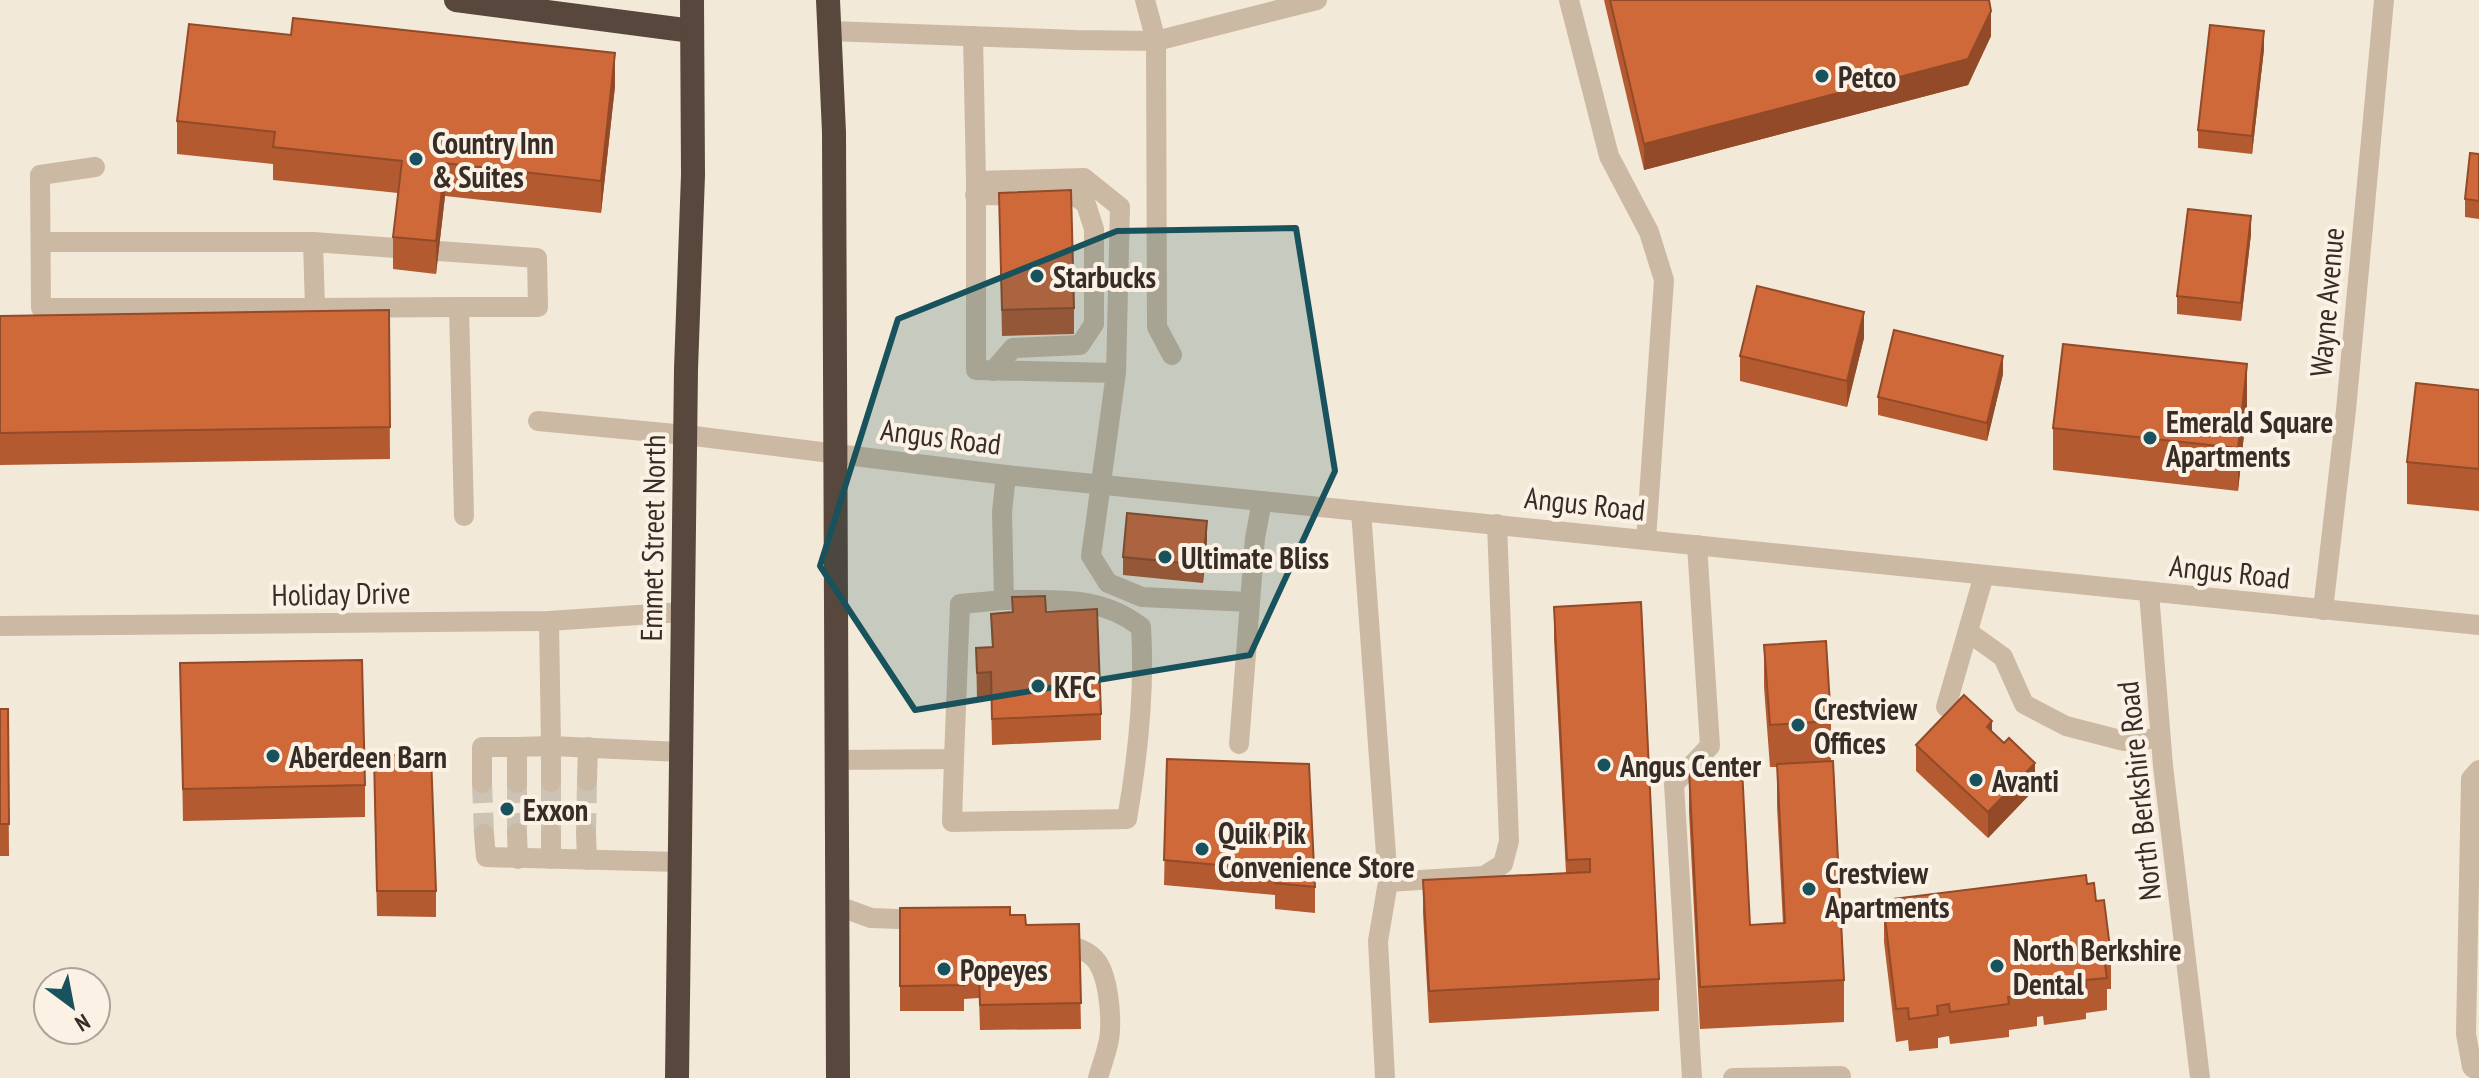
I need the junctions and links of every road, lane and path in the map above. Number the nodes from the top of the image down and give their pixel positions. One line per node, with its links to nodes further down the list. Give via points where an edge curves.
1 (456, 0): 8 (highway)
2 (692, 0): 8 (highway, Emmet Street North)
3 (828, 0): 9 (highway)
4 (1145, 0): 11 (street)
5 (1317, 0): 11 (street)
6 (1569, 0): 32 (street, via 1609,156 1649,232 1664,280)
7 (2384, 0): 38 (street, Wayne Avenue)
8 (692, 31): 24 (highway, Emmet Street North)
9 (830, 31): 10 (street); 25 (highway)
10 (973, 36): 11 (street); 13 (street)
11 (1156, 41): 20 (street, via 1157,327)
12 (95, 167): 14 (street, via 40,175)
13 (976, 188): 21 (street, via 976,370); 21 (street, via 1075,196 1086,204 1094,229 1094,324 1080,345 1013,348); 22 (street, via 1084,178 1120,207)
14 (41, 242): 15 (street); 19 (street, via 41,308)
15 (313, 242): 16 (street); 19 (street)
16 (396, 248)
17 (438, 251): 18 (street, via 537,258 538,307)
18 (459, 307): 19 (street); 30 (street)
19 (315, 308)
20 (1172, 355)
21 (993, 371): 22 (street)
22 (1116, 373): 27 (street)
23 (538, 421): 24 (street, Angus Road)
24 (686, 435): 25 (street, Angus Road); 39 (highway, Emmet Street North)
25 (834, 453): 26 (street, Angus Road); 52 (highway)
26 (1006, 475): 27 (street, Angus Road); 36 (street)
27 (1100, 484): 28 (street, Angus Road); 37 (street, via 1091,556 1108,583 1142,597)
28 (1262, 501): 29 (street, Angus Road); 37 (street)
29 (1361, 511): 31 (street, Angus Road); 66 (street)
30 (464, 516)
31 (1497, 524): 32 (street, Angus Road); 66 (street, via 1509,841 1503,864 1484,876)
32 (1646, 540): 33 (street, Angus Road)
33 (1697, 545): 34 (street, Angus Road); 76 (street, via 1710,746 1674,784)
34 (1984, 575): 35 (street, Angus Road); 43 (street)
35 (2149, 593): 38 (street, Angus Road); 45 (street, North Berkshire Road)
36 (1004, 600): 51 (street, via 960,604); 51 (street, via 1086,601 1122,612 1141,627 1135,770 1127,819 952,822)
37 (1250, 602): 46 (street)
38 (2323, 610): 41 (street, Angus Road)
39 (682, 612): 40 (street, Holiday Drive); 50 (highway, Emmet Street North)
40 (549, 621): 42 (street, Holiday Drive); 47 (street)
41 (2479, 625)
42 (0, 626)
43 (1968, 632): 44 (street); 45 (street, via 2003,657 2024,704 2066,726 2124,741)
44 (1946, 707)
45 (2160, 738): 78 (street, North Berkshire Road)
46 (1239, 744)
47 (551, 746): 48 (street); 49 (street); 55 (street)
48 (517, 747): 56 (street, via 482,747); 57 (street)
49 (588, 747): 50 (street); 54 (street)
50 (680, 752): 65 (highway, Emmet Street North)
51 (954, 759): 52 (street)
52 (836, 760): 67 (highway)
53 (2479, 770): 70 (street, via 2471,779 2466,1034 2472,1067)
54 (587, 781)
55 (551, 782)
56 (482, 783)
57 (517, 783)
58 (517, 833): 62 (street)
59 (551, 833): 63 (street)
60 (586, 833): 64 (street)
61 (484, 834): 62 (street, via 486,857)
62 (518, 859): 63 (street)
63 (551, 859): 64 (street)
64 (587, 860): 65 (street)
65 (679, 862): 72 (highway, Emmet Street North)
66 (1388, 882): 75 (street, via 1378,941)
67 (838, 906): 68 (street, via 871,918); 73 (highway)
68 (944, 921)
69 (1034, 937): 74 (street, via 1073,946 1098,962 1110,1031)
70 (2479, 1072)
71 (1841, 1076): 77 (street)
72 (677, 1078)
73 (838, 1078)
74 (1098, 1078)
75 (1385, 1078)
76 (1692, 1078)
77 (1733, 1078)
78 (2200, 1078)

